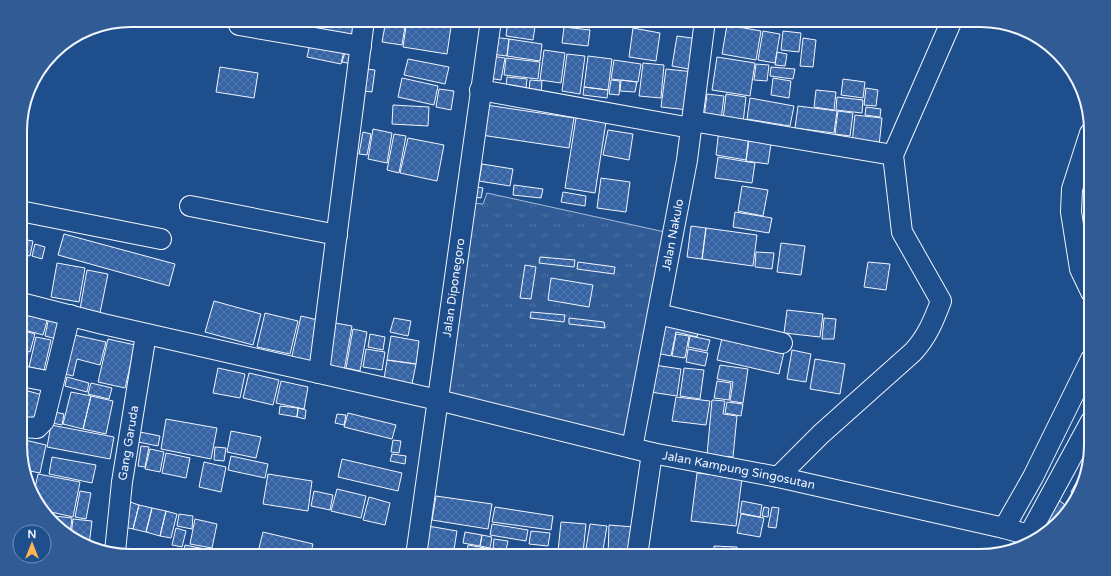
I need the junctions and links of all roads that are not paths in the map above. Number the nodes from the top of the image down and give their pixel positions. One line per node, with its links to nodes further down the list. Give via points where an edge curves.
1 (256, 27): 6 (street)
2 (363, 27): 6 (street)
3 (490, 27): 7 (street, Jalan Diponegoro)
4 (704, 27): 8 (street, Jalan Nakulo)
5 (949, 27): 9 (street)
6 (362, 46): 13 (street)
7 (480, 90): 8 (street); 25 (street, Jalan Diponegoro)
8 (691, 124): 9 (street); 17 (street, Jalan Nakulo, via 687,160)
9 (893, 155): 30 (street, via 902,232 941,301 923,342 821,434)
10 (1084, 169): 15 (street, via 1072,189 1071,212 1080,269)
11 (190, 206): 13 (street)
12 (27, 212): 14 (street)
13 (337, 235): 21 (street)
14 (161, 239)
15 (1084, 277)
16 (27, 304): 18 (street, Jalan Kampung Singosutan)
17 (658, 314): 20 (street); 28 (street, Jalan Nakulo)
18 (70, 315): 19 (street, Jalan Kampung Singosutan); 24 (street)
19 (146, 334): 21 (street, Jalan Kampung Singosutan); 34 (street, Gang Garuda, via 122,482)
20 (782, 343)
21 (319, 373): 25 (street, Jalan Kampung Singosutan)
22 (1084, 373): 31 (street, via 1033,477)
23 (27, 377): 24 (street)
24 (52, 382): 26 (street, via 41,425 32,429)
25 (438, 400): 28 (street, Jalan Kampung Singosutan); 35 (street, Jalan Diponegoro)
26 (27, 428)
27 (1084, 435): 32 (street)
28 (632, 448): 29 (street, Jalan Kampung Singosutan)
29 (652, 453): 30 (street, Jalan Kampung Singosutan); 36 (street)
30 (778, 477): 31 (street, Jalan Kampung Singosutan)
31 (1004, 528): 33 (street, Jalan Kampung Singosutan)
32 (1037, 532)
33 (1030, 536)
34 (116, 548)
35 (417, 549)
36 (639, 549)

